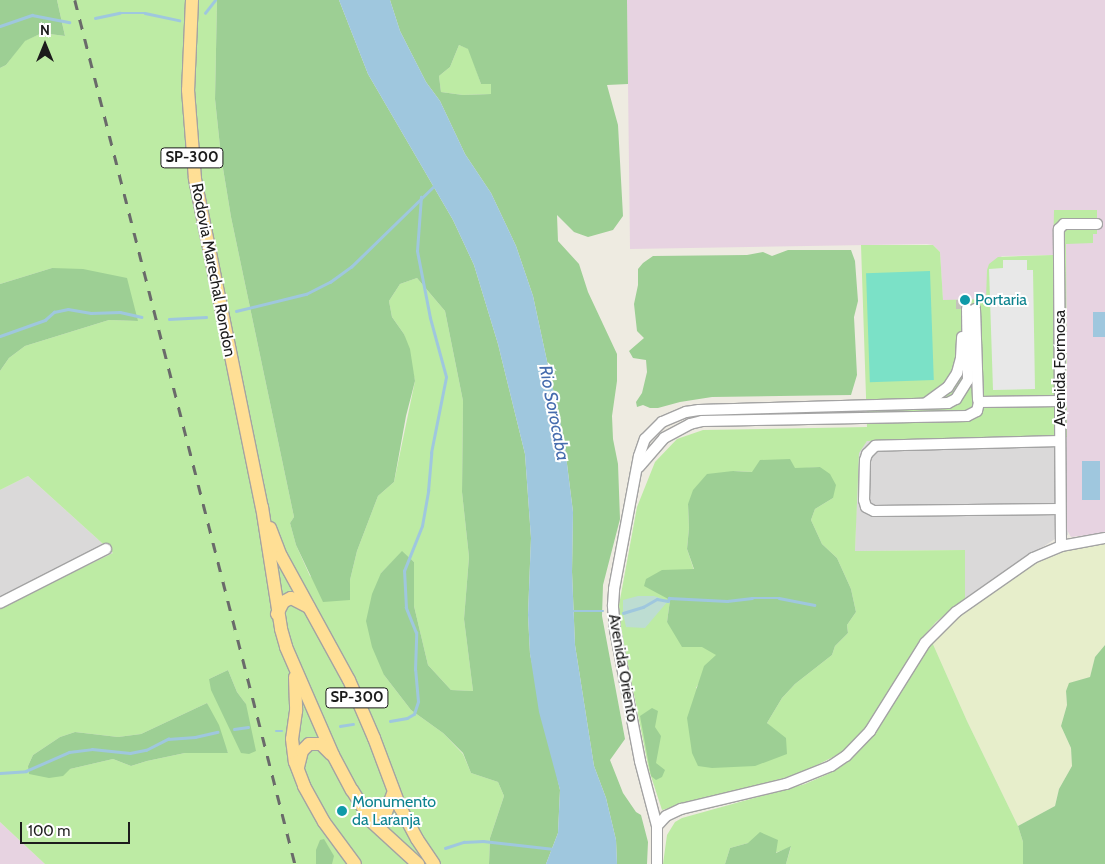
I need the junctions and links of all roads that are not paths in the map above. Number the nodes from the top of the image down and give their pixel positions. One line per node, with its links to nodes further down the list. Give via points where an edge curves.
1 (192, 0): 14 (main road, Rodovia Marechal Rondon / SP-300, via 188,90 195,179)
2 (1097, 224): 9 (street, Avenida Formosa, via 1064,224 1059,230)
3 (968, 309): 4 (street, Avenida Oriento); 5 (street); 8 (street)
4 (960, 365): 5 (street); 6 (street, Avenida Oriento)
5 (968, 380): 7 (street)
6 (952, 382): 7 (street); 10 (street, Avenida Oriento, via 941,394)
7 (958, 397): 8 (street, via 968,392); 10 (street, Avenida Oriento, via 944,404); 11 (street, via 955,407)
8 (979, 401): 9 (street); 11 (street, via 975,414)
9 (1060, 401): 12 (street, Avenida Formosa)
10 (921, 405): 13 (street, Avenida Oriento, via 686,412 662,422 645,439)
11 (964, 416): 13 (street, Avenida Oriento, via 702,421 681,427 664,438)
12 (1060, 441): 15 (street, Avenida Formosa); 15 (street, via 875,446 865,460 864,500 866,507 874,511)
13 (637, 471): 27 (street, Avenida Oriento, via 614,589 613,612 640,761)
14 (262, 507): 20 (main road, Rodovia Marechal Rondon / SP-300, via 281,556); 21 (main road, Rodovia Marechal Rondon / SP-300)
15 (1060, 509): 17 (street, Avenida Formosa)
16 (1105, 538): 17 (street)
17 (1061, 546): 27 (street, via 1009,573 940,626 925,643 870,731 846,756 801,780 672,812)
18 (106, 549): 19 (street)
19 (0, 603)
20 (309, 608): 21 (main road, via 292,598 283,602); 25 (main road, Rodovia Marechal Rondon / SP-300, via 356,696)
21 (277, 614): 22 (main road, Rodovia Marechal Rondon / SP-300)
22 (295, 667): 23 (main road, Rodovia Marechal Rondon / SP-300); 24 (main road, via 297,701 292,747)
23 (333, 755): 24 (main road, via 321,744 309,744 302,751); 26 (main road, Rodovia Marechal Rondon / SP-300)
24 (298, 772): 28 (main road, via 324,822)
25 (393, 794): 26 (main road, via 386,812); 30 (main road, Rodovia Marechal Rondon / SP-300)
26 (364, 810): 29 (main road, Rodovia Marechal Rondon / SP-300, via 382,833)
27 (657, 826): 31 (street, Avenida Oriento)
28 (355, 864)
29 (418, 864)
30 (434, 864)
31 (658, 864)

